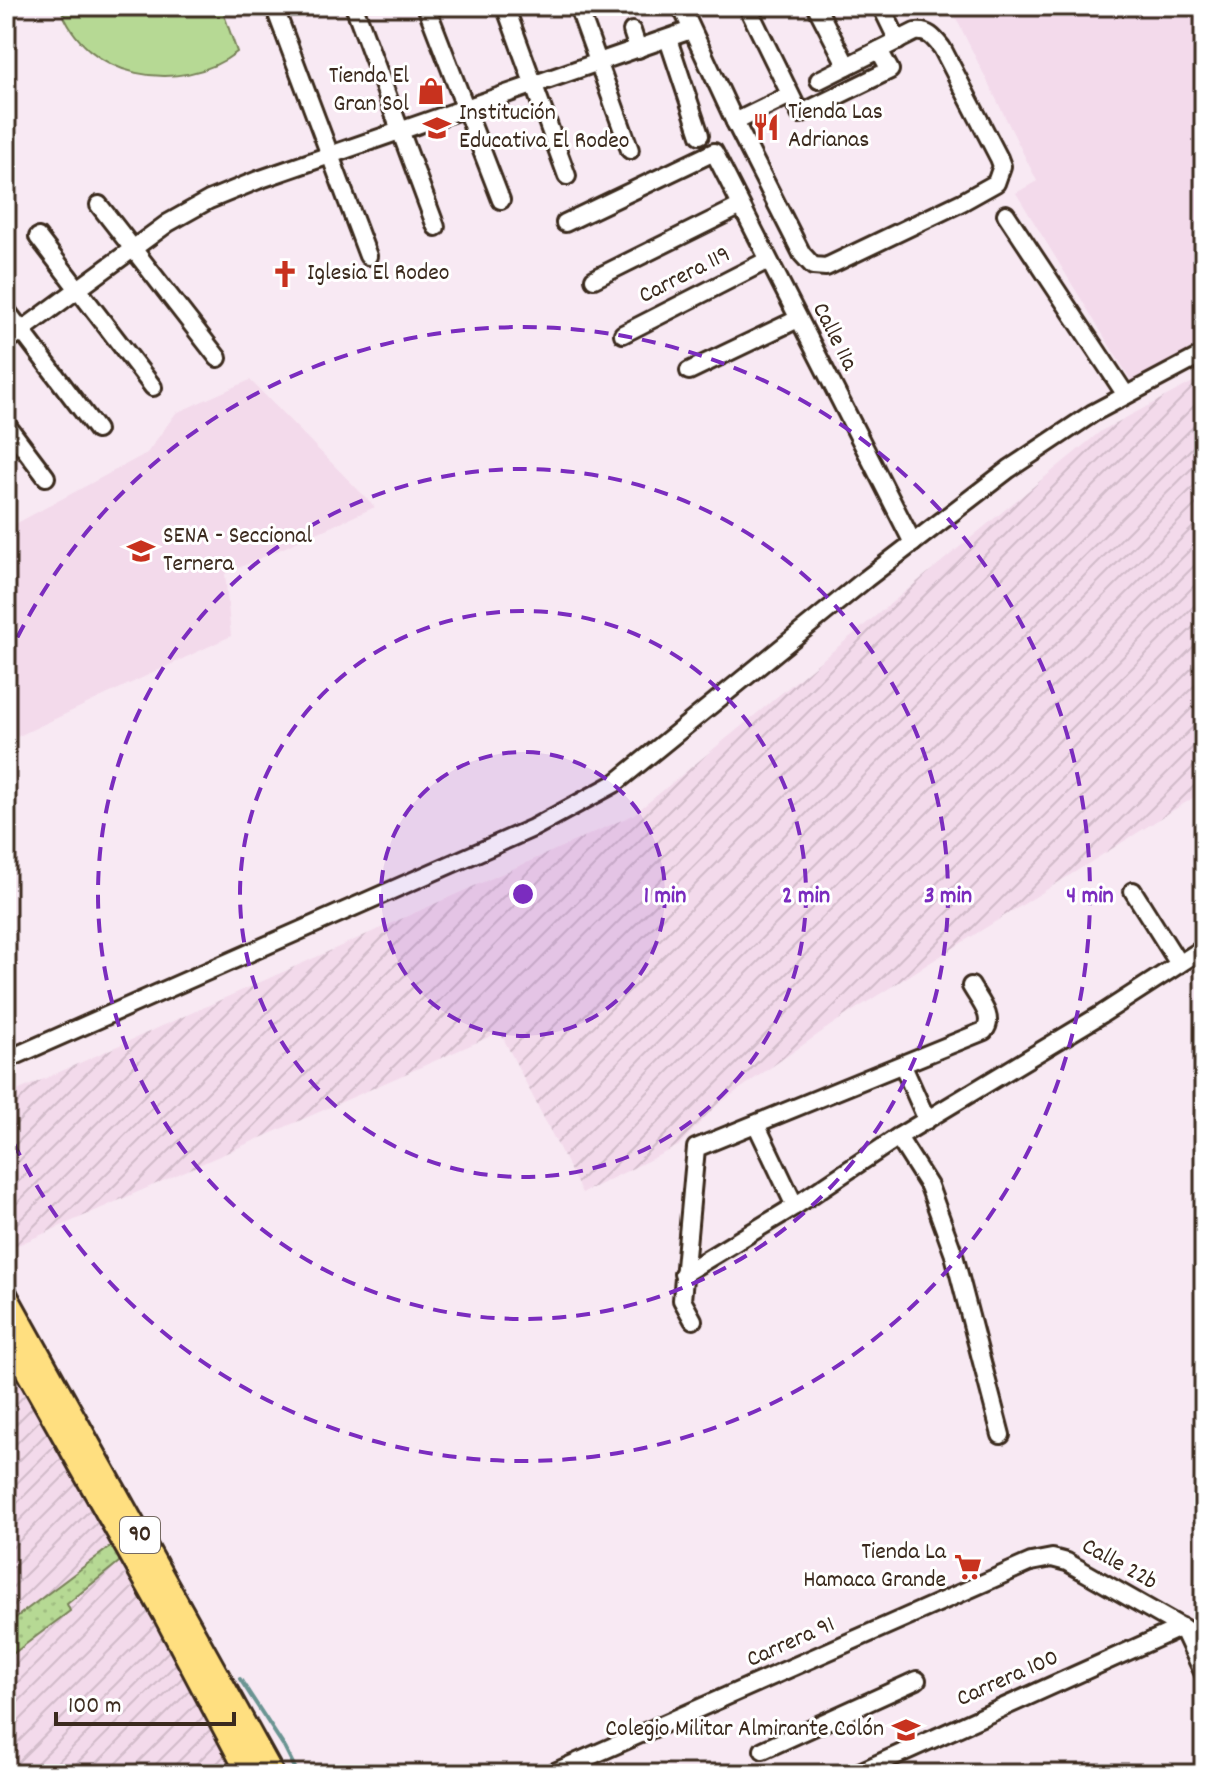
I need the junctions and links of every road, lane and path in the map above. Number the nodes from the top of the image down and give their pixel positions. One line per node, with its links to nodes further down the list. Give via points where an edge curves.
1 (274, 6): 26 (street)
2 (354, 6): 23 (street)
3 (426, 6): 21 (street)
4 (505, 6): 19 (street)
5 (578, 6): 16 (street)
6 (681, 6): 10 (street)
7 (747, 6): 20 (street)
8 (816, 6): 17 (street)
9 (881, 6): 13 (street)
10 (691, 30): 12 (street); 22 (street)
11 (632, 31): 14 (street)
12 (668, 39): 14 (street); 24 (street)
13 (898, 41): 15 (street); 22 (street, via 922,31 936,40 999,158 1001,175 996,183 962,202 826,267 813,266)
14 (638, 49): 16 (street)
15 (879, 50): 17 (street); 20 (street, via 890,70 800,114)
16 (599, 63): 19 (street); 25 (street)
17 (847, 66): 18 (street)
18 (819, 80)
19 (534, 85): 21 (street); 27 (street)
20 (790, 95): 22 (street)
21 (465, 109): 23 (street); 28 (street)
22 (735, 122)
23 (400, 131): 26 (street); 33 (street)
24 (700, 135)
25 (630, 150)
26 (330, 155): 35 (street, via 209,200); 36 (street)
27 (567, 176)
28 (501, 200)
29 (99, 205): 35 (street)
30 (741, 206): 32 (street, Calle 11a, via 714,152); 37 (street, Calle 11a); 38 (street)
31 (1006, 214): 49 (street)
32 (565, 223)
33 (436, 227)
34 (38, 237): 39 (street)
35 (132, 248): 39 (street); 46 (street)
36 (368, 256)
37 (768, 260): 41 (street, Calle 11a); 43 (street, Carrera 119)
38 (594, 279)
39 (76, 289): 42 (street); 48 (street)
40 (6, 310): 42 (street)
41 (798, 319): 47 (street); 53 (street, Calle 11a)
42 (21, 330): 44 (street); 51 (street)
43 (623, 334)
44 (6, 342)
45 (1204, 354): 49 (street)
46 (218, 358)
47 (689, 371)
48 (153, 387)
49 (1126, 395): 53 (street, via 1009,469)
50 (6, 424): 52 (street)
51 (97, 430)
52 (46, 477)
53 (913, 543): 58 (street, via 614,784 533,828)
54 (1133, 891): 56 (street)
55 (1204, 948): 56 (street)
56 (1179, 964): 60 (street)
57 (971, 986): 59 (street, via 989,1019 984,1031)
58 (6, 1060)
59 (903, 1066): 60 (street); 61 (street)
60 (927, 1120): 62 (street)
61 (756, 1124): 63 (street); 64 (street, via 696,1148)
62 (898, 1137): 63 (street); 68 (street, via 929,1186 954,1255)
63 (795, 1206): 64 (street)
64 (683, 1274): 66 (street, via 682,1300)
65 (6, 1296): 76 (highway, 90)
66 (693, 1320)
67 (6, 1333): 75 (highway, 90)
68 (1001, 1435)
69 (1052, 1558): 70 (street, Calle 22b); 77 (street, Carrera 91, via 1031,1562)
70 (1182, 1627): 71 (street, Calle 22b); 72 (street); 78 (street, Carrera 100)
71 (1204, 1640)
72 (1204, 1674)
73 (917, 1680): 74 (street)
74 (763, 1750)
75 (249, 1774)
76 (272, 1774)
77 (550, 1774)
78 (855, 1774)

